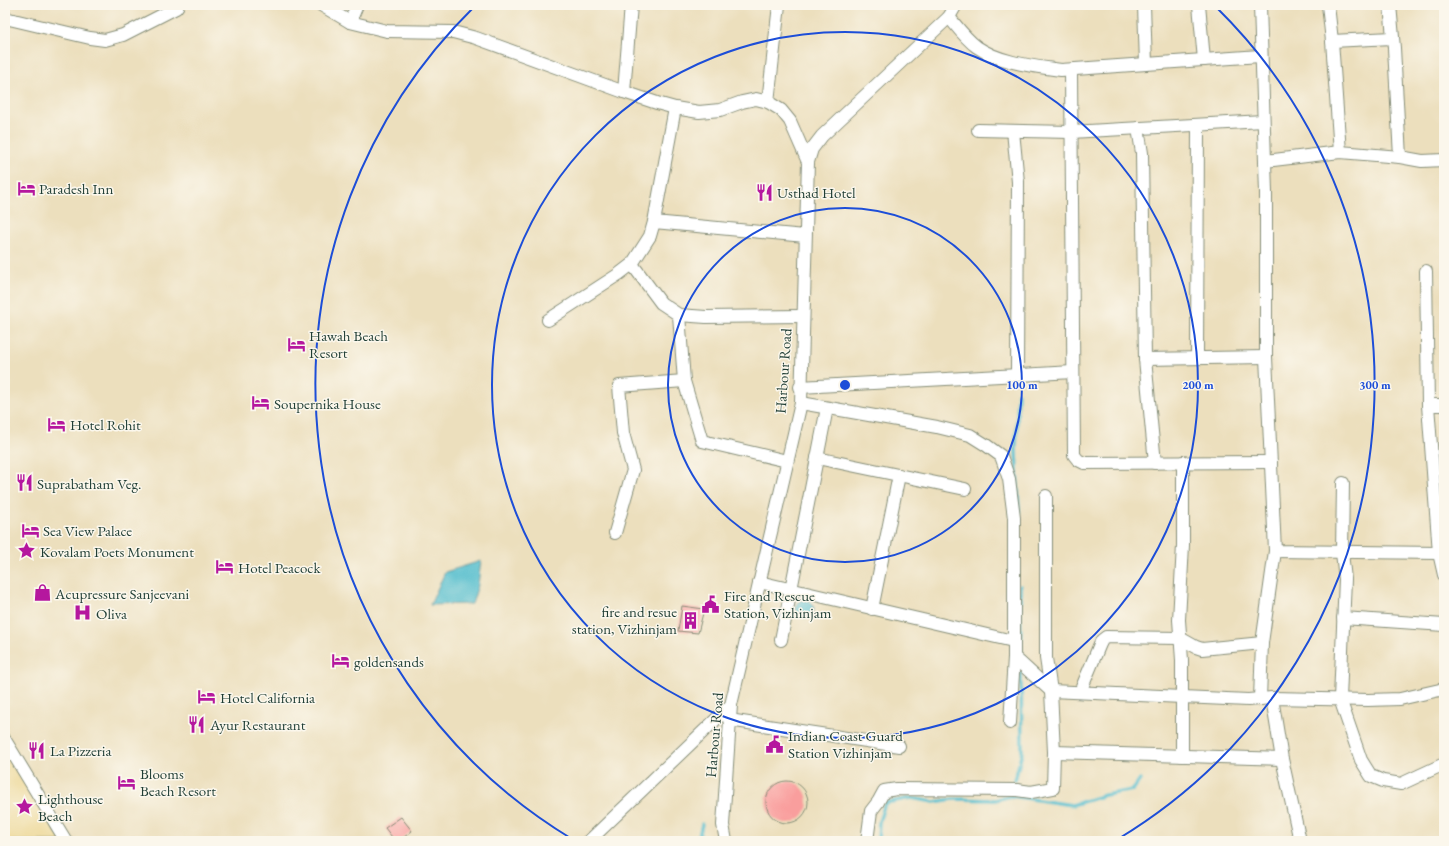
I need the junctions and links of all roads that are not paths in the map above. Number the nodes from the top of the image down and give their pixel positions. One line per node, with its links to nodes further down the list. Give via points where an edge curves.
1 (178, 5): 13 (street, via 123,35 105,40)
2 (321, 5): 14 (street)
3 (357, 5): 14 (street)
4 (631, 5): 21 (street)
5 (779, 5): 22 (street)
6 (956, 5): 12 (street, Harbour Road)
7 (1144, 5): 19 (street)
8 (1199, 5): 18 (street)
9 (1260, 5): 17 (street)
10 (1328, 5): 16 (street)
11 (1390, 5): 15 (street)
12 (949, 17): 20 (street, via 966,38 997,57); 34 (street, Harbour Road, via 822,136 812,149)
13 (5, 18)
14 (350, 22): 21 (street, via 387,31 453,32)
15 (1392, 38): 16 (street); 31 (street)
16 (1332, 41): 30 (street)
17 (1260, 56): 18 (street); 24 (street)
18 (1204, 60): 19 (street)
19 (1146, 64): 20 (street)
20 (1071, 70): 29 (street)
21 (624, 92): 23 (street)
22 (768, 102): 23 (street, via 749,100 720,110 699,112); 34 (street, via 781,110 790,121)
23 (675, 108): 35 (street)
24 (1263, 121): 25 (street); 33 (street)
25 (1198, 125): 26 (street); 43 (street)
26 (1138, 128): 29 (street); 44 (street, via 1142,153)
27 (978, 130): 28 (street)
28 (1013, 131): 29 (street); 46 (street, via 1018,182)
29 (1071, 132): 45 (street)
30 (1340, 152): 31 (street); 33 (street)
31 (1400, 157): 32 (street, via 1422,161)
32 (1444, 160)
33 (1264, 161): 42 (street)
34 (808, 162): 36 (street, Harbour Road)
35 (654, 222): 36 (street); 37 (street, via 650,236)
36 (806, 236): 40 (street, Harbour Road)
37 (632, 264): 39 (street, via 661,302); 41 (street)
38 (1426, 271): 50 (street)
39 (679, 315): 40 (street); 47 (street)
40 (803, 316): 48 (street, Harbour Road)
41 (548, 320)
42 (1266, 357): 43 (street); 56 (street)
43 (1197, 358): 44 (street)
44 (1145, 359): 57 (street)
45 (1073, 372): 46 (street); 57 (street, via 1074,455 1078,460 1084,463)
46 (1017, 375): 48 (street)
47 (684, 381): 54 (street, via 702,441); 62 (street, via 619,386 623,433 633,470)
48 (800, 387): 49 (street, Harbour Road)
49 (801, 403): 52 (street); 54 (street, Harbour Road)
50 (1428, 405): 51 (street); 65 (street)
51 (1444, 405)
52 (827, 408): 53 (street); 74 (street, via 970,435 1000,456 1009,478 1014,518)
53 (817, 458): 58 (street); 68 (street)
54 (787, 461): 67 (street, Harbour Road)
55 (1183, 462): 56 (street); 57 (street); 72 (street)
56 (1271, 462): 63 (street)
57 (1155, 463)
58 (899, 475): 60 (street); 69 (street)
59 (1343, 483): 64 (street)
60 (965, 489)
61 (1046, 496): 78 (street, via 1046,658)
62 (615, 533)
63 (1275, 551): 64 (street); 75 (street)
64 (1342, 553): 65 (street); 70 (street, via 1345,579)
65 (1439, 553): 66 (street)
66 (1444, 575)
67 (759, 582): 68 (street); 83 (street, Harbour Road)
68 (790, 590): 69 (street); 73 (street)
69 (872, 609): 74 (street)
70 (1343, 618): 71 (street); 82 (street)
71 (1444, 625)
72 (1180, 638): 75 (street, via 1202,649); 79 (street, via 1106,637 1100,644); 80 (street)
73 (781, 640)
74 (1013, 641): 76 (street)
75 (1262, 643): 81 (street)
76 (1014, 657): 78 (street); 85 (street)
77 (1444, 689): 82 (street, via 1400,699)
78 (1051, 691): 79 (street); 88 (street)
79 (1080, 692): 80 (street)
80 (1181, 697): 81 (street); 89 (street)
81 (1266, 699): 82 (street); 90 (street)
82 (1340, 699): 91 (street, via 1361,760 1372,776 1401,784)
83 (730, 705): 84 (street, Harbour Road); 93 (street)
84 (730, 720): 87 (street); 94 (street, Harbour Road, via 723,825)
85 (1010, 722)
86 (5, 740): 92 (street)
87 (899, 746)
88 (1054, 752): 89 (street); 95 (street, via 1053,788 1031,792 897,789 884,791 871,811)
89 (1182, 756): 90 (street)
90 (1282, 758): 96 (street)
91 (1444, 764)
92 (66, 841)
93 (589, 841)
94 (726, 841)
95 (867, 841)
96 (1300, 841)

